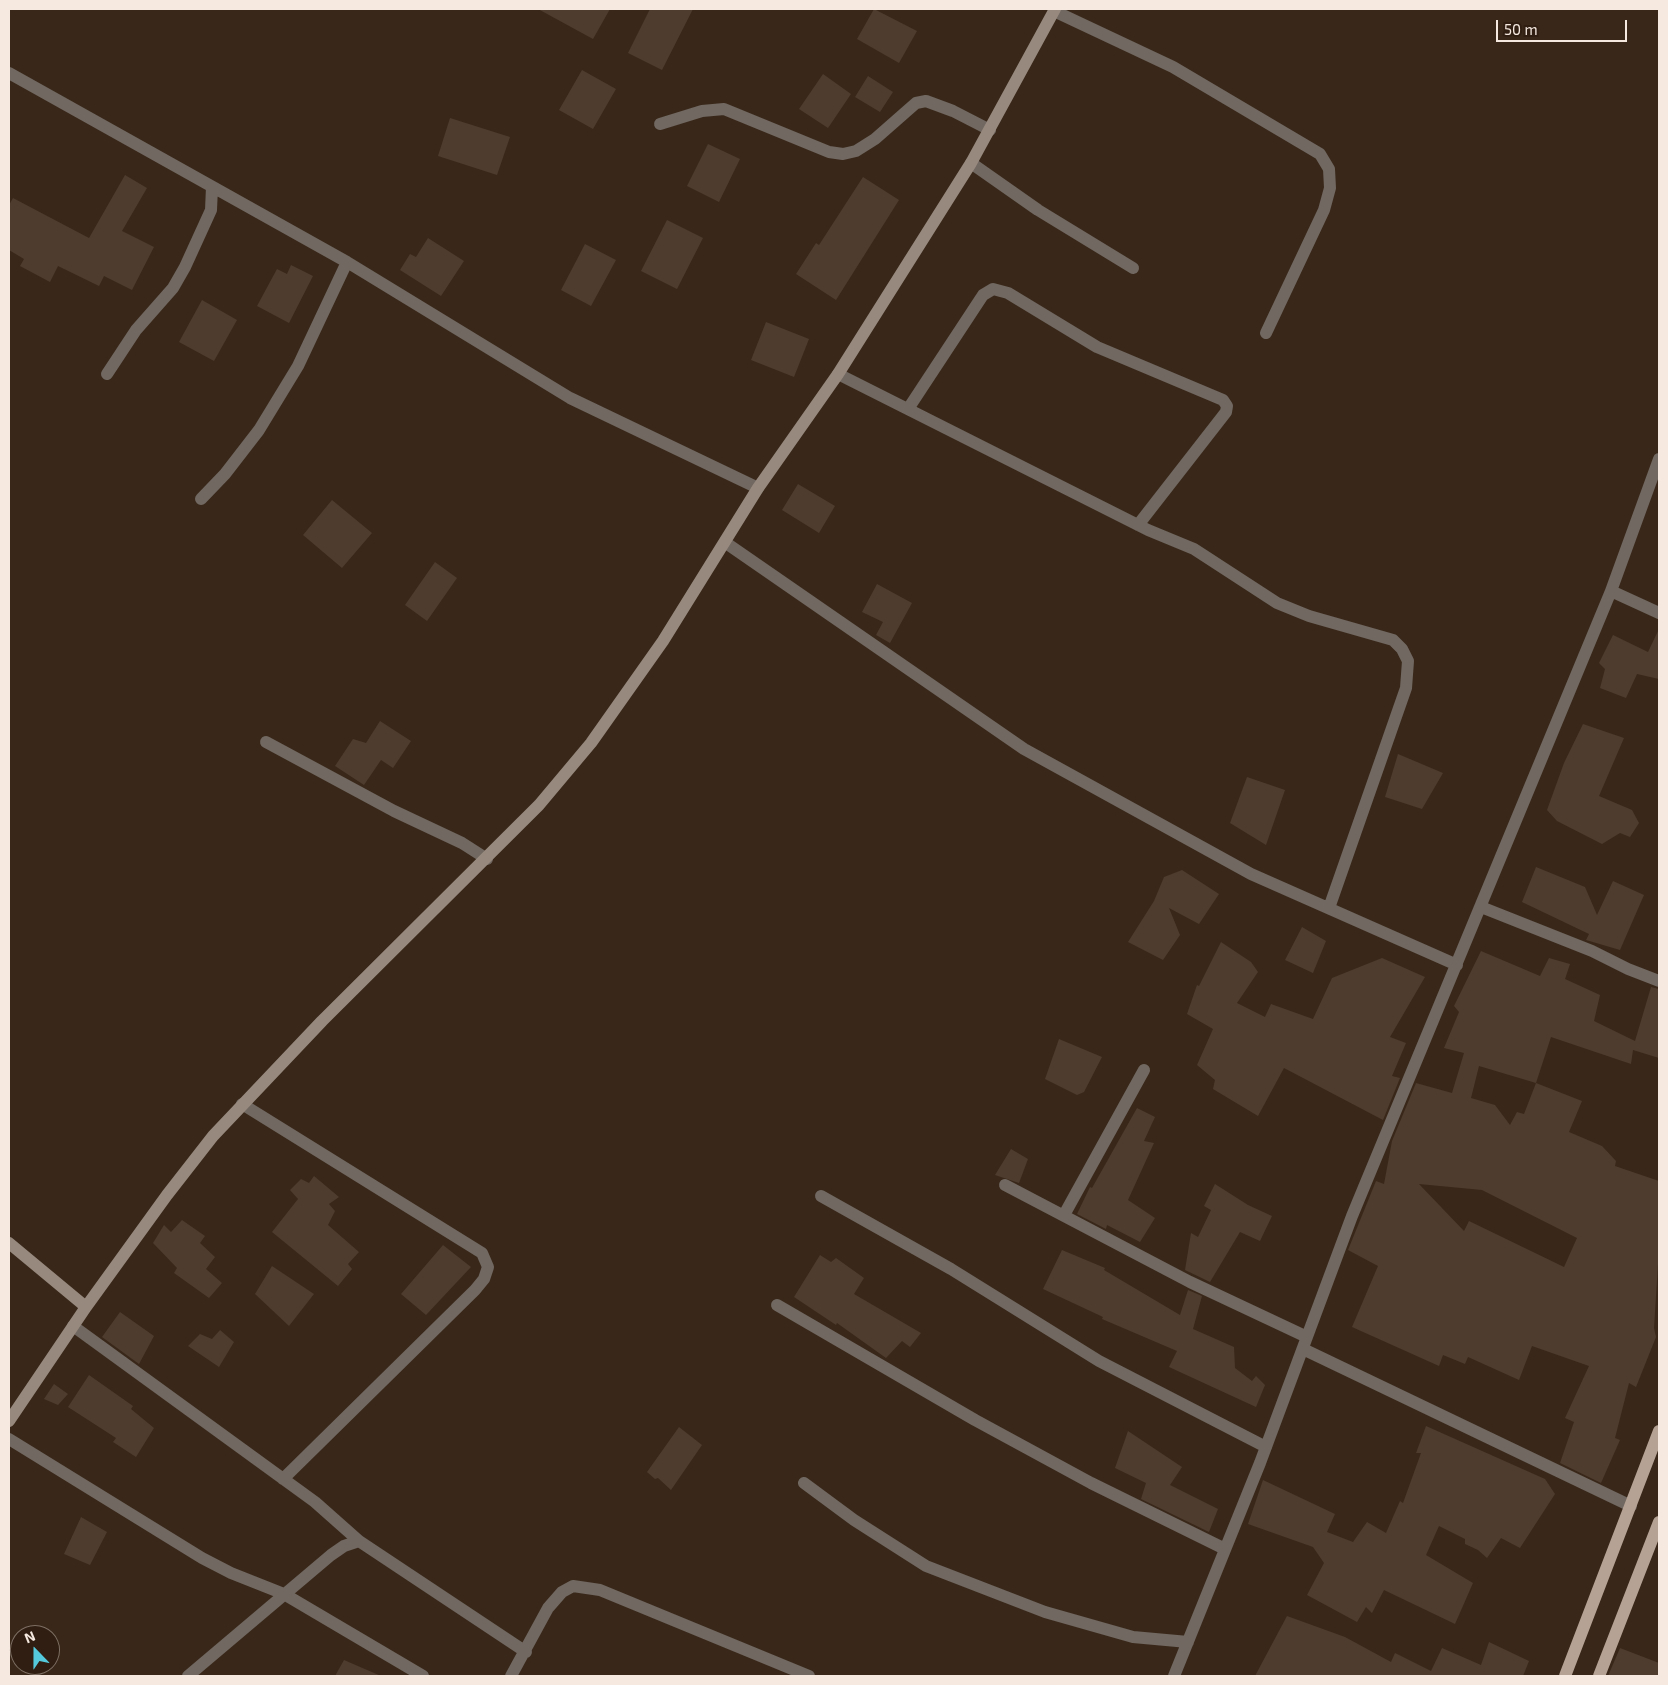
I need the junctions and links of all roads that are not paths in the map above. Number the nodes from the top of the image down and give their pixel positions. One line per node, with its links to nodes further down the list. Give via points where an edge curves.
1 (1054, 10): 4 (street); 9 (street, via 1173,68 1320,154 1329,170 1330,188 1324,210)
2 (9, 72): 6 (street)
3 (660, 124): 4 (street, via 702,111 724,109 829,152 843,154 856,151 875,139 916,103 926,101)
4 (990, 130): 5 (street)
5 (971, 163): 8 (street, via 1038,210); 11 (street)
6 (212, 187): 7 (street); 10 (street, via 211,210 185,267 173,288 136,330)
7 (346, 262): 14 (street, via 570,398); 15 (street, via 298,366 260,430)
8 (1133, 268)
9 (1266, 333)
10 (107, 374)
11 (838, 374): 12 (street); 14 (street)
12 (908, 409): 16 (street); 16 (street, via 983,295 993,288 1008,293 1098,347 1223,400 1226,412)
13 (1659, 459): 18 (street)
14 (758, 488): 17 (street)
15 (201, 499)
16 (1138, 525): 23 (street, via 1194,549 1277,603 1309,616 1393,640 1408,661 1406,688)
17 (726, 543): 21 (street, via 663,641 591,743 539,805); 23 (street, via 1024,749 1251,874)
18 (1611, 591): 19 (street); 22 (street)
19 (1659, 613)
20 (266, 742): 21 (street, via 394,811 462,843)
21 (486, 859): 27 (street)
22 (1481, 907): 24 (street); 25 (street)
23 (1329, 908): 24 (street)
24 (1457, 965): 35 (street, via 1352,1216)
25 (1659, 981)
26 (1144, 1070): 30 (street)
27 (242, 1104): 33 (street, via 173,1188); 40 (street, via 482,1253 488,1267 475,1290)
28 (1005, 1185): 30 (street)
29 (821, 1196): 39 (street, via 951,1270 1099,1361)
30 (1064, 1215): 35 (street)
31 (9, 1244): 33 (street)
32 (777, 1305): 45 (street, via 1090,1483)
33 (86, 1307): 34 (street)
34 (74, 1326): 36 (street); 40 (street)
35 (1305, 1343): 39 (street); 42 (street)
36 (9, 1420)
37 (1659, 1431): 42 (main road)
38 (9, 1439): 46 (street, via 202,1558)
39 (1266, 1447): 45 (street)
40 (283, 1479): 44 (street)
41 (804, 1483): 47 (street, via 926,1566 1045,1612 1133,1637)
42 (1631, 1506): 54 (main road)
43 (1659, 1523): 55 (main road)
44 (359, 1541): 46 (street, via 338,1551); 48 (street)
45 (1226, 1549): 47 (street)
46 (284, 1594): 49 (street); 50 (street)
47 (1188, 1642): 53 (street)
48 (526, 1652): 51 (street); 52 (street, via 548,1608 562,1592 573,1586 586,1587)
49 (188, 1676)
50 (424, 1676)
51 (511, 1676)
52 (809, 1676)
53 (1174, 1676)
54 (1565, 1676)
55 (1599, 1676)

